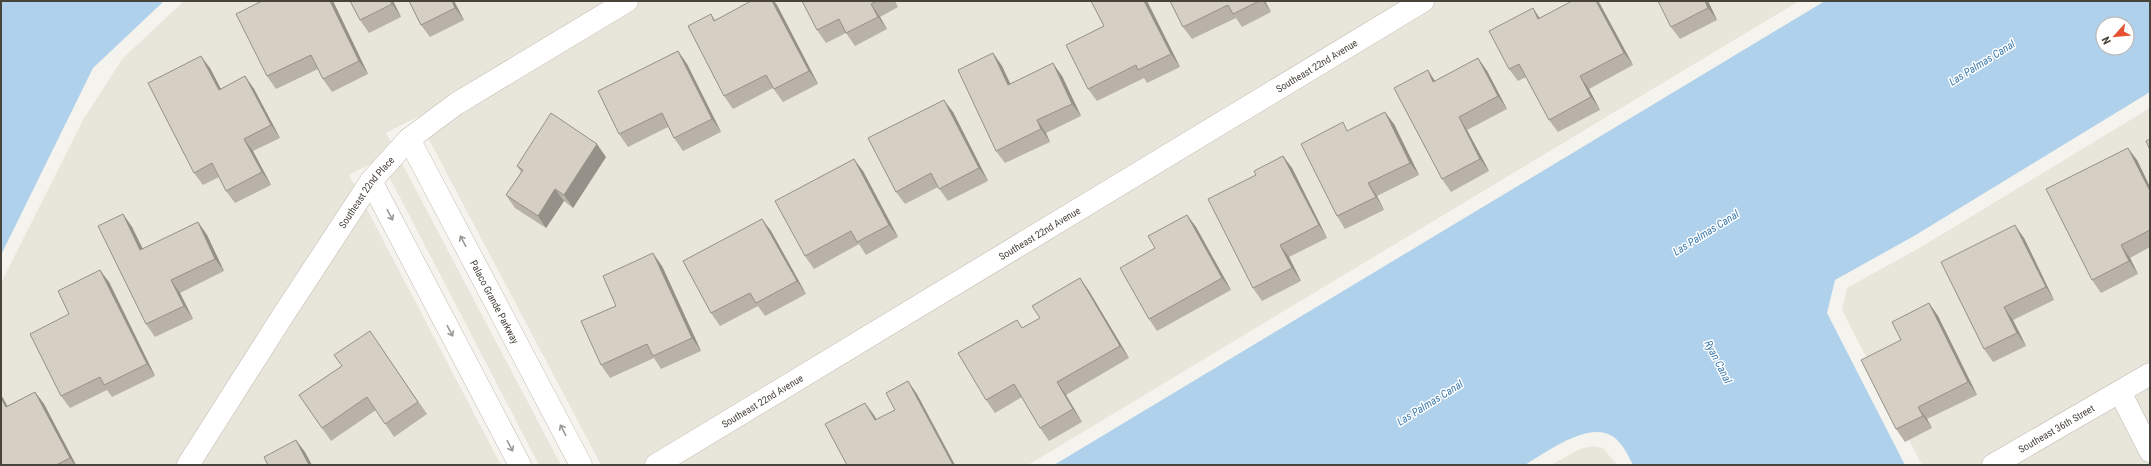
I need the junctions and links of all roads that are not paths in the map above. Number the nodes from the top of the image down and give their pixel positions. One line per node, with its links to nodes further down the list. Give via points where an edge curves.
1 (627, 1): 3 (street, Southeast 22nd Place, via 456,104)
2 (1423, 1): 11 (street, Southeast 22nd Avenue)
3 (409, 139): 4 (street, Southeast 22nd Place); 10 (street, Palaco Grande Parkway, one-way to 3)
4 (371, 181): 8 (street, Southeast 22nd Place); 9 (street, one-way to 9)
5 (2150, 374): 6 (street, Southeast 36th Street)
6 (2120, 392): 7 (street); 12 (street, Southeast 36th Street)
7 (2150, 451)
8 (188, 465)
9 (520, 465)
10 (581, 465)
11 (656, 465)
12 (1993, 465)

